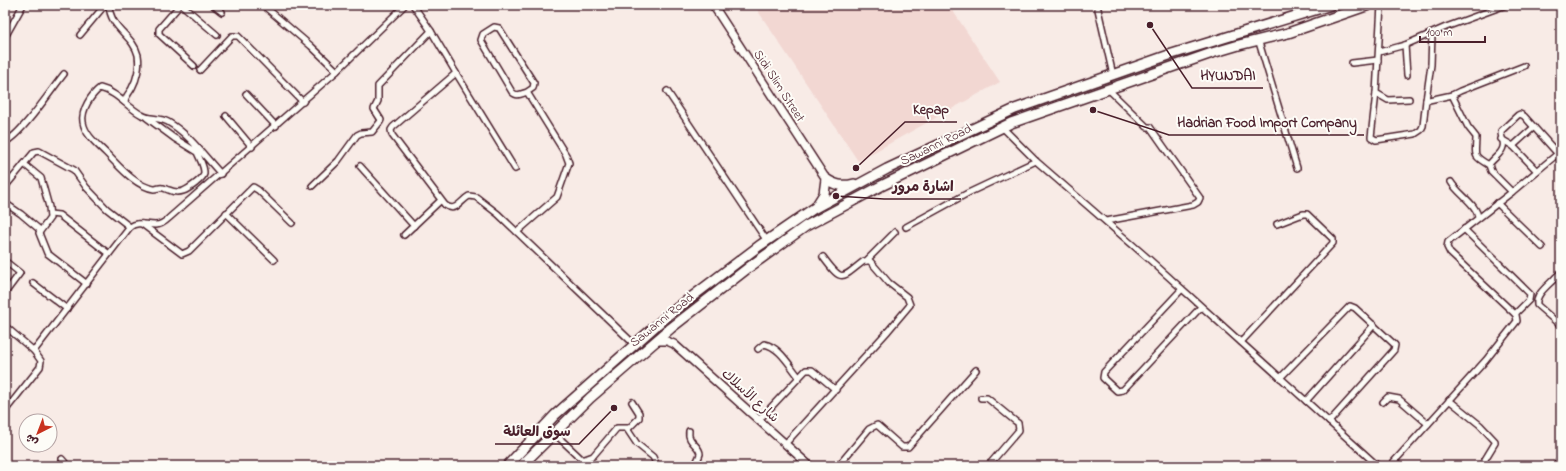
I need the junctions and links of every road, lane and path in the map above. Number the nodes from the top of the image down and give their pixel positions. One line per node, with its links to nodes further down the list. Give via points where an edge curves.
1 (23, 5): 20 (street)
2 (105, 5): 18 (street)
3 (109, 5): 43 (street, via 114,23 138,56 137,77)
4 (181, 5): 19 (street); 26 (street, via 158,32)
5 (213, 5): 15 (street)
6 (263, 5): 29 (street)
7 (405, 5): 29 (street)
8 (413, 5): 16 (street)
9 (713, 5): 67 (street, Sidi Slim Street)
10 (1097, 5): 32 (street)
11 (1331, 5): 32 (highway, Sawanni Road, via 1231,35)
12 (1369, 5): 21 (highway, Sawanni Road, via 1288,33)
13 (1381, 5): 23 (street)
14 (1506, 5): 17 (street)
15 (222, 12)
16 (430, 31): 30 (street); 70 (street, via 378,86 378,101 374,109 380,122 372,132 359,134 353,139 338,161)
17 (1432, 34): 22 (street); 42 (street)
18 (80, 35)
19 (217, 35)
20 (5, 37)
21 (1258, 39): 34 (highway, Sawanni Road); 64 (street)
22 (1405, 45): 23 (street); 33 (street)
23 (1379, 52): 24 (street)
24 (1378, 60): 25 (street); 37 (street)
25 (1352, 64)
26 (194, 66)
27 (1524, 66): 39 (street)
28 (200, 70): 44 (street, via 232,36 238,36)
29 (337, 71): 44 (street)
30 (456, 73): 63 (street); 73 (street, via 390,132)
31 (64, 74): 54 (street, via 12,138)
32 (1113, 75): 40 (highway, Sawanni Road)
33 (1407, 75)
34 (1108, 89): 46 (highway, Sawanni Road); 80 (street, via 1147,127 1150,127 1200,198 1193,205)
35 (667, 90): 92 (street)
36 (527, 92): 36 (street, via 518,95 512,92 482,40 484,34 494,27 500,28 534,83 533,88); 89 (street, via 569,163 555,199)
37 (1376, 93): 41 (street, via 1388,100); 42 (street, via 1371,137 1376,140 1415,134 1421,130)
38 (246, 94): 50 (street)
39 (1452, 95): 42 (street); 61 (street, via 1476,137 1476,155)
40 (1053, 96): 45 (highway, Sawanni Road); 46 (highway, via 1050,104)
41 (1410, 99)
42 (1426, 100)
43 (125, 102): 49 (street); 57 (street, via 100,88 85,107 82,120 85,130 93,140 131,177 152,188 164,188 179,193 186,190 204,174)
44 (303, 102): 50 (street)
45 (1029, 104): 48 (highway); 68 (highway, Sawanni Road, via 1005,113)
46 (1054, 109): 48 (highway, Sawanni Road)
47 (226, 116): 56 (street)
48 (1032, 116): 51 (highway, Sawanni Road)
49 (147, 118): 57 (street, via 174,138); 57 (street, via 158,118 167,122 183,133)
50 (276, 126): 56 (street)
51 (1002, 126): 59 (street); 112 (highway, Sawanni Road, via 806,226)
52 (1534, 127): 53 (street, via 1520,114 1503,128); 55 (street); 58 (street)
53 (1501, 139): 55 (street); 61 (street, via 1503,148)
54 (5, 142)
55 (1513, 146): 65 (street)
56 (252, 147): 66 (street)
57 (195, 148): 66 (street)
58 (1559, 153): 65 (street)
59 (1036, 161): 80 (street); 85 (street, via 968,193)
60 (24, 164): 71 (street); 78 (street, via 41,178); 86 (street, via 34,152 39,151 68,166 107,209)
61 (1489, 165): 72 (street, via 1491,171)
62 (360, 166): 84 (street)
63 (516, 168)
64 (1297, 168)
65 (1537, 171): 72 (street)
66 (221, 174): 81 (street, via 162,223)
67 (826, 179): 68 (highway, via 844,186); 76 (highway, via 824,196)
68 (865, 181): 76 (highway, Sawanni Road)
69 (1451, 182): 79 (street, via 1472,205)
70 (312, 186)
71 (5, 187)
72 (1512, 192): 75 (street)
73 (440, 201): 84 (street); 89 (street, via 452,208 469,196 476,197)
74 (5, 203): 88 (street)
75 (1497, 203): 79 (street); 93 (street)
76 (813, 209): 92 (highway, Sawanni Road)
77 (226, 213): 81 (street, via 184,254); 82 (street, via 253,187); 96 (street)
78 (50, 214): 88 (street, via 50,218); 94 (street, via 58,215)
79 (1478, 218): 87 (street)
80 (1106, 221): 104 (street)
81 (141, 224): 86 (street)
82 (292, 224)
83 (1277, 224): 114 (street, via 1308,214 1330,236 1333,243)
84 (414, 226): 91 (street)
85 (906, 227)
86 (130, 228): 94 (street)
87 (1464, 229): 108 (street, via 1530,294 1529,300); 108 (street, via 1450,238 1446,245 1447,249)
88 (40, 230): 103 (street, via 39,236 47,253)
89 (517, 232): 116 (street)
90 (895, 232): 97 (street)
91 (404, 235)
92 (766, 240): 116 (highway, Sawanni Road, via 690,298)
93 (1542, 247)
94 (109, 254): 103 (street)
95 (823, 257): 97 (street, via 834,272 843,276)
96 (274, 260)
97 (866, 260): 122 (street, via 906,297 910,305)
98 (5, 261): 105 (street, via 20,273)
99 (1561, 272): 100 (street)
100 (1556, 277): 101 (street); 111 (street, via 1538,296 1537,302)
101 (1561, 282)
102 (33, 283): 107 (street)
103 (87, 284): 107 (street)
104 (1182, 290): 106 (street); 106 (street, via 1104,372 1103,378 1117,391 1123,390)
105 (5, 293)
106 (1202, 307): 114 (street)
107 (67, 309): 118 (street)
108 (1515, 314): 124 (street, via 1517,321 1514,325)
109 (1374, 325): 121 (street, via 1355,308 1348,306); 125 (street); 130 (street, via 1395,344 1396,348)
110 (5, 326): 118 (street)
111 (1561, 326)
112 (671, 328): 113 (highway, Sawanni Road); 115 (street)
113 (656, 341): 115 (street); 134 (highway, Sawanni Road)
114 (1241, 342): 121 (street)
115 (674, 344): 129 (street, شارع الأسلاك)
116 (635, 345): 139 (highway, Sawanni Road, via 555,416)
117 (758, 349): 120 (street, via 764,344 771,345)
118 (34, 351): 128 (street, via 41,361 40,368)
119 (976, 370): 145 (street, via 908,446 902,446 875,425)
120 (798, 377): 122 (street, via 806,370 812,370); 129 (street)
121 (1280, 378): 125 (street)
122 (836, 390): 135 (street)
123 (981, 398): 146 (street, via 986,398 1018,423 1019,430)
124 (1449, 400): 131 (street); 149 (street, via 1495,441)
125 (1306, 401): 130 (street)
126 (632, 402): 132 (street, via 640,415)
127 (1383, 402): 131 (street, via 1388,397 1399,399)
128 (5, 411)
129 (758, 420): 135 (street, شارع الأسلاك)
130 (1329, 422): 147 (street)
131 (1428, 424): 148 (street)
132 (626, 429): 137 (street, via 618,428 593,456); 142 (street, via 637,444 653,457)
133 (689, 431): 143 (street, via 689,438 700,453)
134 (554, 433): 137 (street); 140 (highway, Sawanni Road)
135 (785, 444): 144 (street, شارع الأسلاك)
136 (62, 459): 138 (street)
137 (582, 460): 141 (street)
138 (68, 466)
139 (508, 466)
140 (521, 466)
141 (589, 466)
142 (657, 466)
143 (695, 466)
144 (810, 466)
145 (838, 466)
146 (988, 466)
147 (1378, 466)
148 (1390, 466)
149 (1482, 466)

